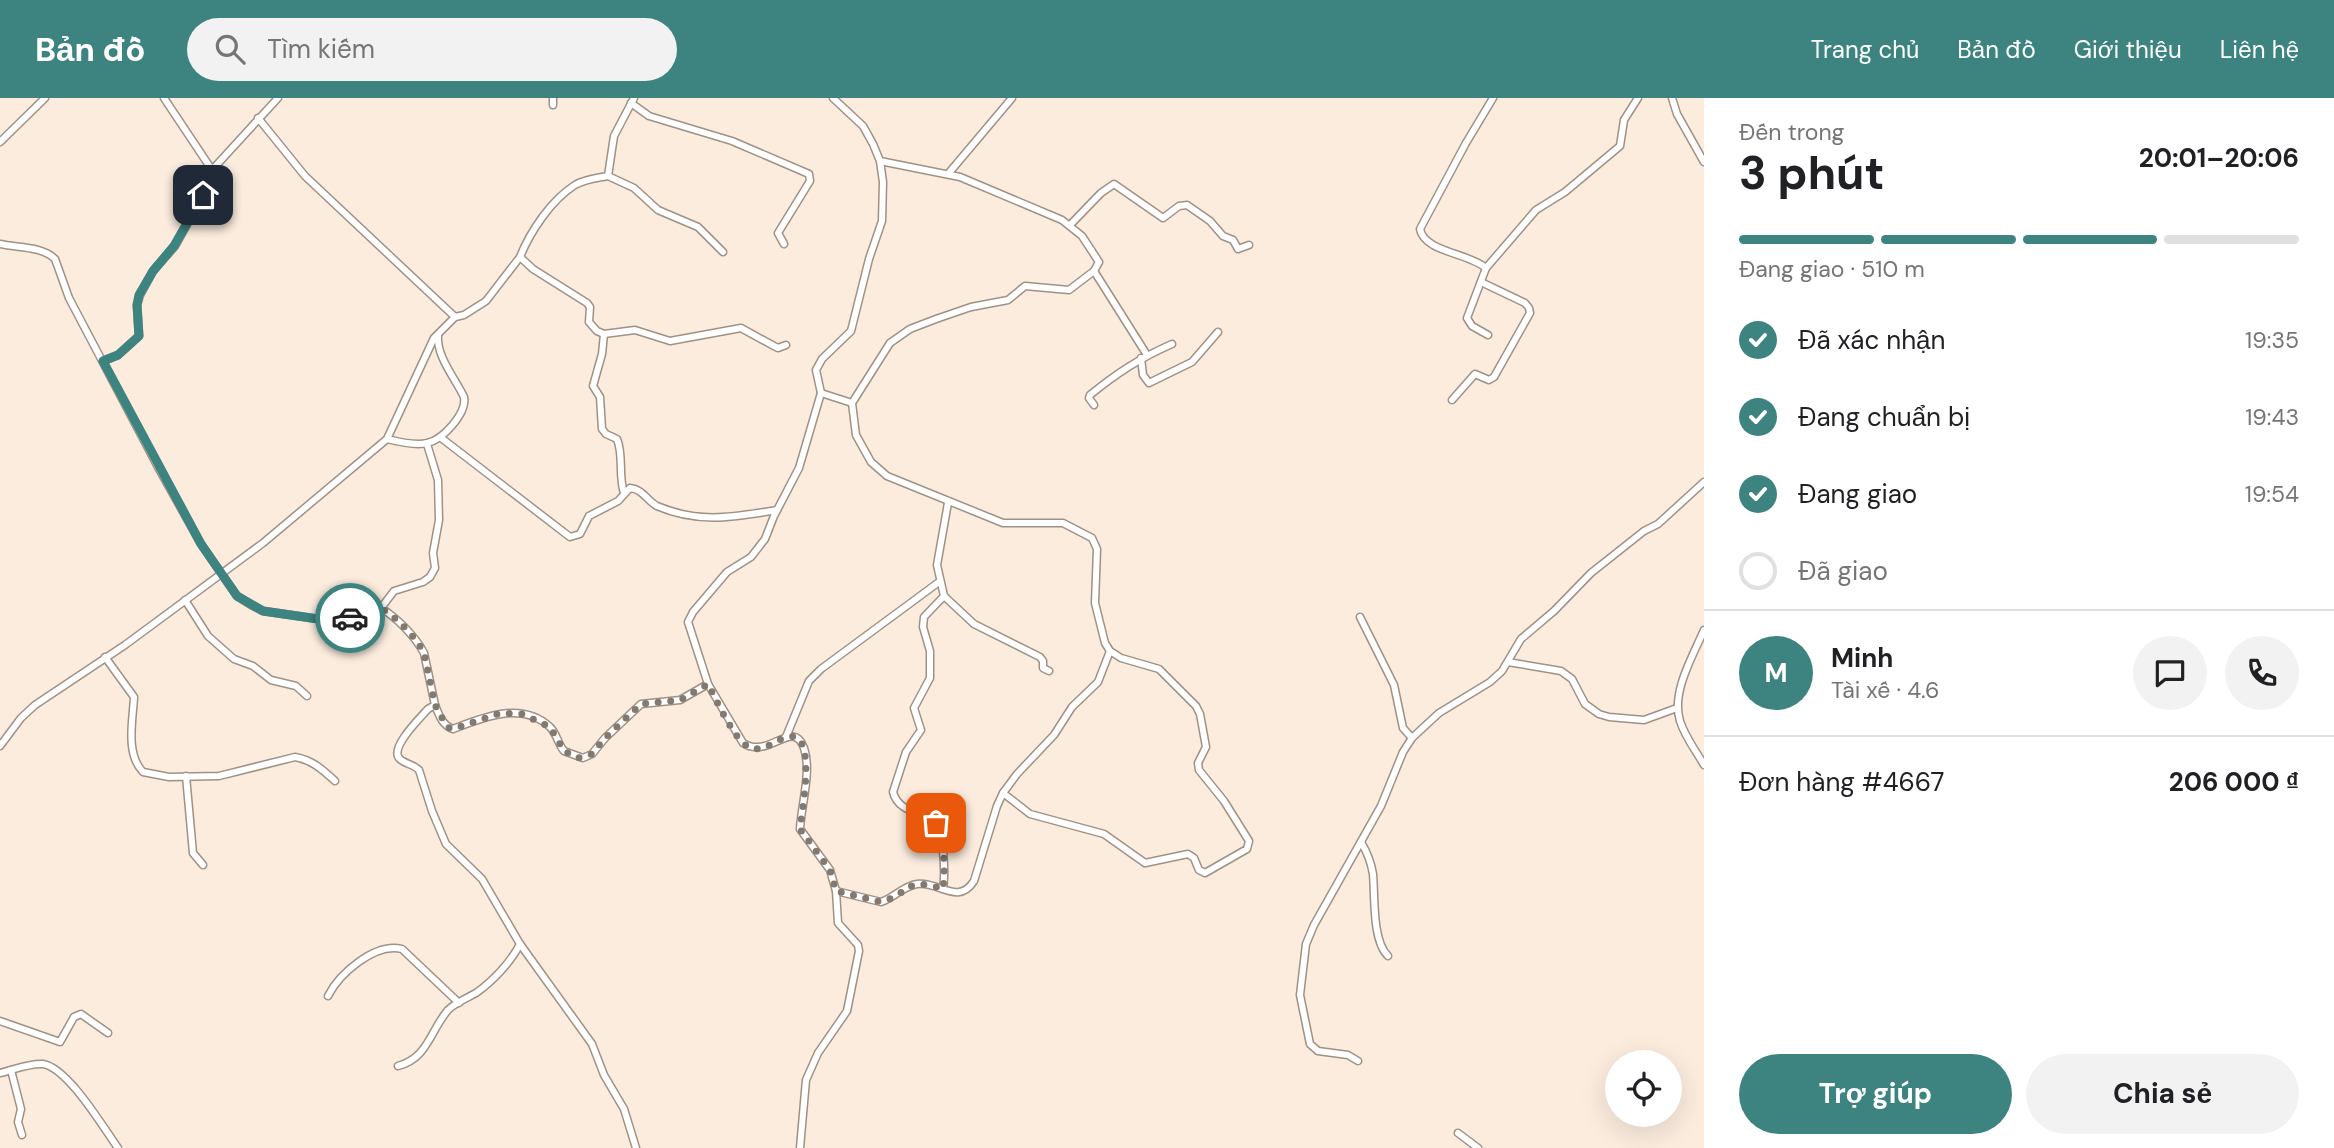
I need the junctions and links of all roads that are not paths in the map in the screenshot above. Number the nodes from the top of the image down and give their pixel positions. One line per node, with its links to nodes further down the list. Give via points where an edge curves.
1 (164, 98): 14 (street)
2 (278, 98): 10 (street)
3 (833, 98): 12 (street, via 863,126)
4 (1012, 98): 15 (street)
5 (1493, 98): 23 (street, via 1420,229 1429,245)
6 (1638, 98): 23 (street, via 1624,120 1620,146 1536,210)
7 (1672, 98): 13 (street)
8 (41, 99): 11 (street)
9 (632, 101): 16 (street, via 614,136); 19 (street, via 649,116 732,141 809,174 810,181 778,233)
10 (258, 118): 14 (street); 26 (street, via 305,176)
11 (0, 142)
12 (880, 161): 15 (street); 35 (street, via 882,221 851,331 816,370)
13 (1704, 162)
14 (212, 170): 34 (street, via 178,240 139,295 139,336 118,355)
15 (948, 174): 17 (street)
16 (608, 176): 21 (street, via 640,192 658,210 698,227); 22 (street, via 578,183 564,194)
17 (1070, 225): 20 (street, via 1114,184 1163,218 1187,205 1233,240 1238,249); 24 (street, via 1099,262)
18 (0, 244): 34 (street, via 55,258 69,298)
19 (784, 244)
20 (1249, 245)
21 (723, 252)
22 (520, 257): 26 (street, via 486,301); 29 (street, via 587,303 589,322)
23 (1486, 268): 25 (street)
24 (1094, 271): 33 (street); 37 (street, via 1069,290 1026,286 1008,300 971,307 910,329 890,343)
25 (1481, 282): 30 (street, via 1467,318 1472,327); 36 (street, via 1525,303 1530,313 1494,377 1489,380 1475,374)
26 (455, 317): 28 (street)
27 (1219, 332): 33 (street, via 1192,362 1149,383)
28 (438, 333): 39 (street, via 441,354 466,404); 40 (street)
29 (604, 334): 32 (street, via 635,330 670,341 741,328 778,348); 43 (street, via 593,386 600,397 602,429 617,439 620,447)
30 (1488, 335)
31 (1172, 344): 33 (street)
32 (786, 345)
33 (1144, 356): 38 (street, via 1090,395)
34 (103, 361): 46 (street)
35 (821, 393): 37 (street); 45 (street, via 803,459)
36 (1452, 400)
37 (852, 402): 44 (street, via 856,435 879,471)
38 (1094, 405)
39 (440, 437): 41 (street); 43 (street, via 570,537 580,534 589,516)
40 (387, 439): 41 (street); 46 (street)
41 (427, 444): 50 (street, via 438,480 434,573 423,582 394,591)
42 (1704, 482): 55 (street, via 1658,524 1591,573 1521,639)
43 (624, 493): 45 (street, via 636,488 657,505 716,519)
44 (948, 503): 47 (street, via 938,559); 53 (street, via 1003,523 1063,523 1092,538 1097,549 1096,609)
45 (777, 510): 57 (street, via 765,539 751,557 727,572 689,617 688,628)
46 (221, 574): 49 (street); 50 (street, via 237,596 263,611 332,621)
47 (939, 582): 48 (street); 61 (street, via 809,681)
48 (944, 596): 56 (street, via 974,624 1041,657 1043,668); 70 (street, via 925,617 930,678 914,708 921,730 906,752 893,792 901,805 940,828)
49 (185, 600): 54 (street); 58 (street, via 208,636 234,659)
50 (381, 608): 59 (street, via 424,653)
51 (1360, 617): 62 (street, via 1394,685 1404,728)
52 (1704, 630): 60 (street)
53 (1110, 651): 67 (street, via 1098,682); 67 (street, via 1159,669 1196,706 1206,747 1198,767 1249,841 1247,849 1205,873 1188,854 1145,863 1104,834 1030,814)
54 (105, 657): 63 (street, via 35,705); 65 (street, via 134,697 130,725 140,768 169,777)
55 (1508, 662): 60 (street, via 1567,674 1586,704 1609,717 1644,720); 62 (street, via 1483,688 1439,713)
56 (1049, 671)
57 (708, 684): 59 (street, via 680,700 641,704 583,758 564,751 545,723 522,714 493,715 453,729 441,720); 61 (street, via 743,743 764,748)
58 (307, 696)
59 (435, 705): 72 (street, via 399,743 397,754 419,770 446,844 482,879)
60 (1677, 708): 64 (street, via 1685,734)
61 (786, 737): 71 (street, via 801,742 805,755 800,829 830,870)
62 (1412, 738): 68 (street)
63 (0, 746)
64 (1704, 765)
65 (186, 776): 66 (street, via 219,776 295,757 307,759); 69 (street, via 193,853)
66 (335, 781)
67 (1003, 793): 70 (street, via 971,886 960,893)
68 (1362, 842): 73 (street, via 1373,872 1379,940); 78 (street, via 1309,934 1300,995 1312,1048)
69 (203, 865)
70 (943, 889): 71 (street, via 913,885 881,902)
71 (836, 891): 86 (street, via 838,923 859,951 847,1011 806,1080)
72 (520, 944): 75 (street, via 486,985); 85 (street, via 592,1044 624,1109)
73 (1388, 956)
74 (327, 996): 75 (street, via 354,965 397,948)
75 (459, 1003): 79 (street, via 446,1012 417,1058)
76 (0, 1021): 77 (street, via 60,1042 74,1017 82,1014)
77 (108, 1033)
78 (1358, 1061)
79 (398, 1066)
80 (11, 1070): 81 (street); 83 (street); 84 (street, via 37,1064 59,1071)
81 (0, 1073)
82 (1458, 1133): 87 (street)
83 (22, 1135)
84 (118, 1148)
85 (636, 1148)
86 (800, 1148)
87 (1478, 1148)

